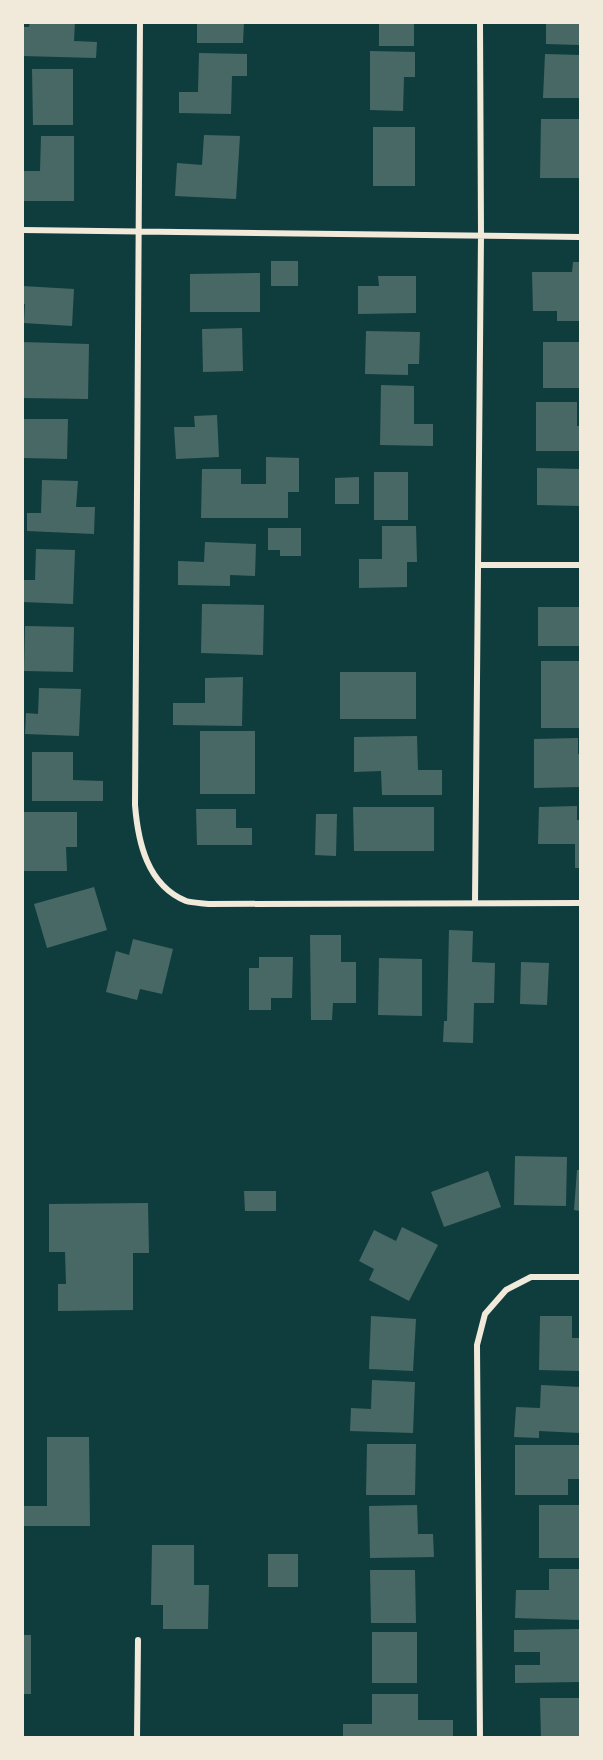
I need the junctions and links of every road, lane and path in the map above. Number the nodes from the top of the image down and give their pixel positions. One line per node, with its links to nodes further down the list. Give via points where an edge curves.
1 (140, 22): 4 (street)
2 (480, 22): 5 (street)
3 (22, 230): 4 (street)
4 (140, 231): 5 (street); 9 (street, via 135,805 137,829 153,873 187,902)
5 (481, 235): 6 (street); 7 (street)
6 (580, 237)
7 (478, 565): 8 (street); 9 (street)
8 (580, 565)
9 (476, 903): 10 (street)
10 (580, 903)
11 (580, 1276): 14 (street, via 531,1277 506,1290 485,1314 477,1345)
12 (138, 1640): 13 (street)
13 (137, 1737)
14 (480, 1737)

